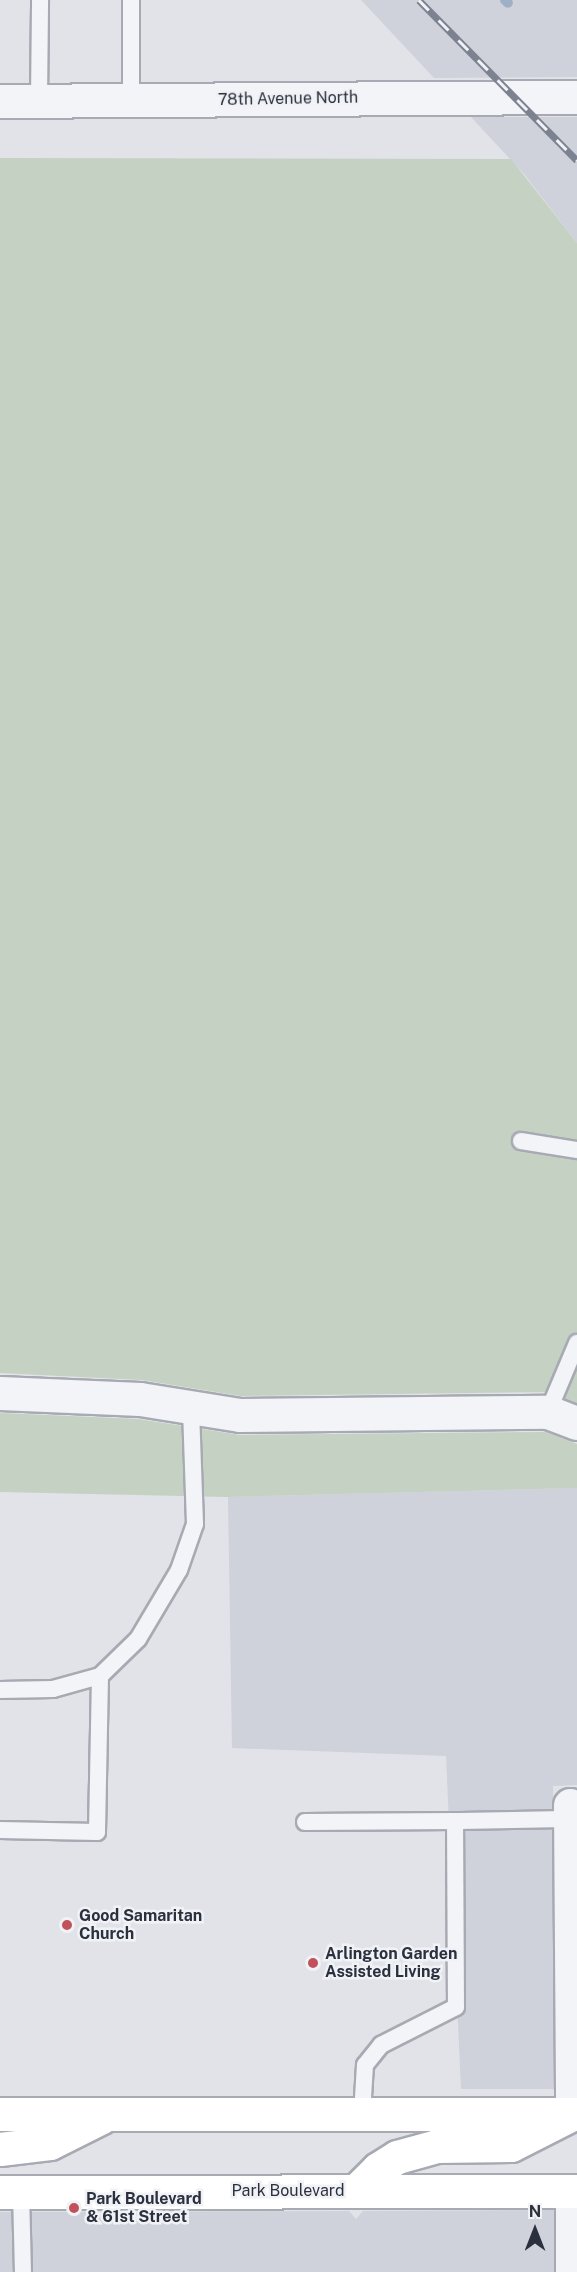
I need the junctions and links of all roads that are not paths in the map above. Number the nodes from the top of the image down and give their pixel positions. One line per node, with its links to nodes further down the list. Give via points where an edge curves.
1 (40, 0): 6 (lane)
2 (131, 0): 4 (lane)
3 (577, 97): 4 (street, 78th Avenue North)
4 (130, 100): 6 (street, 78th Avenue North)
5 (0, 101): 6 (street, 78th Avenue North)
6 (39, 101)
7 (521, 1141): 8 (lane)
8 (577, 1150)
9 (577, 1343): 12 (lane)
10 (0, 1393): 11 (street, via 71,1394)
11 (191, 1408): 12 (street, via 240,1416); 13 (lane, via 195,1524 178,1570 138,1639)
12 (562, 1418)
13 (100, 1676): 14 (lane, via 53,1689); 18 (lane, via 97,1832)
14 (0, 1690)
15 (573, 1805): 16 (lane); 22 (street)
16 (455, 1821): 17 (lane); 21 (lane, via 456,2007 381,2045 365,2065)
17 (305, 1822)
18 (0, 1830)
19 (0, 2114): 20 (main road)
20 (106, 2114): 21 (main road); 23 (main road, via 50,2143)
21 (362, 2114): 22 (main road)
22 (574, 2114): 25 (main road, via 511,2145 437,2146 397,2157)
23 (0, 2149)
24 (575, 2188): 25 (main road, Park Boulevard); 28 (street)
25 (356, 2191): 26 (main road, Park Boulevard)
26 (10, 2192): 27 (lane)
27 (23, 2272)
28 (572, 2272)

